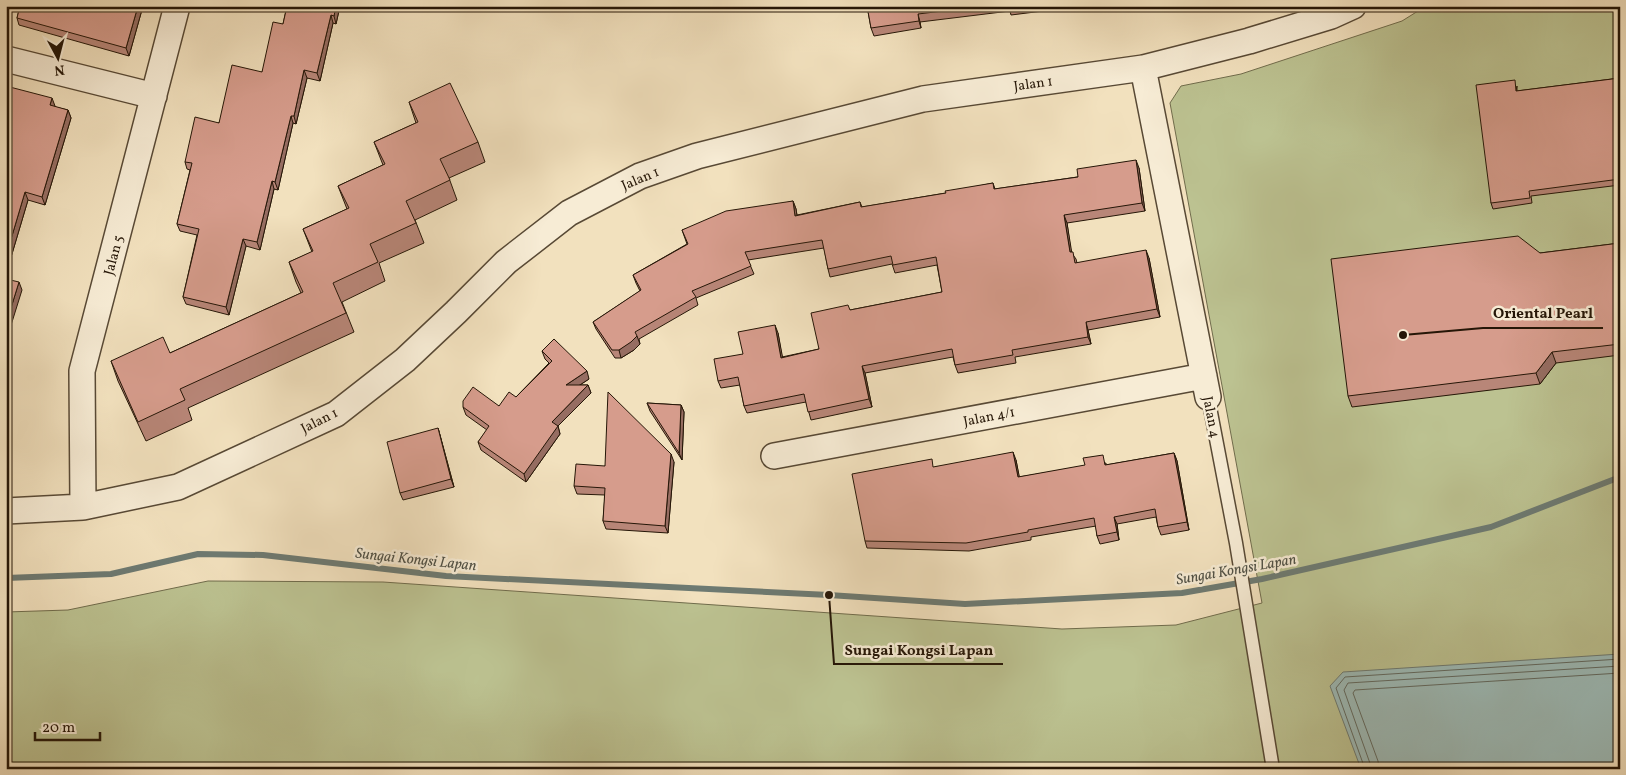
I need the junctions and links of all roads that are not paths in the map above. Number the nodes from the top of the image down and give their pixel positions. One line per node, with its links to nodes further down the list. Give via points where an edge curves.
1 (177, 6): 5 (street, Jalan 5)
2 (1353, 6): 4 (street, Jalan 1, via 1249,41)
3 (6, 59): 5 (street)
4 (1143, 68): 6 (street, Jalan 4); 8 (street, Jalan 1, via 923,99 697,156 640,176 569,213 506,262 405,360 336,414 178,487)
5 (154, 96): 8 (street, Jalan 5, via 82,371)
6 (1206, 387): 7 (street, Jalan 4/1); 10 (lane, Jalan 4, via 1236,543)
7 (774, 456)
8 (83, 507): 9 (street, Jalan 1)
9 (6, 511)
10 (1273, 769)

